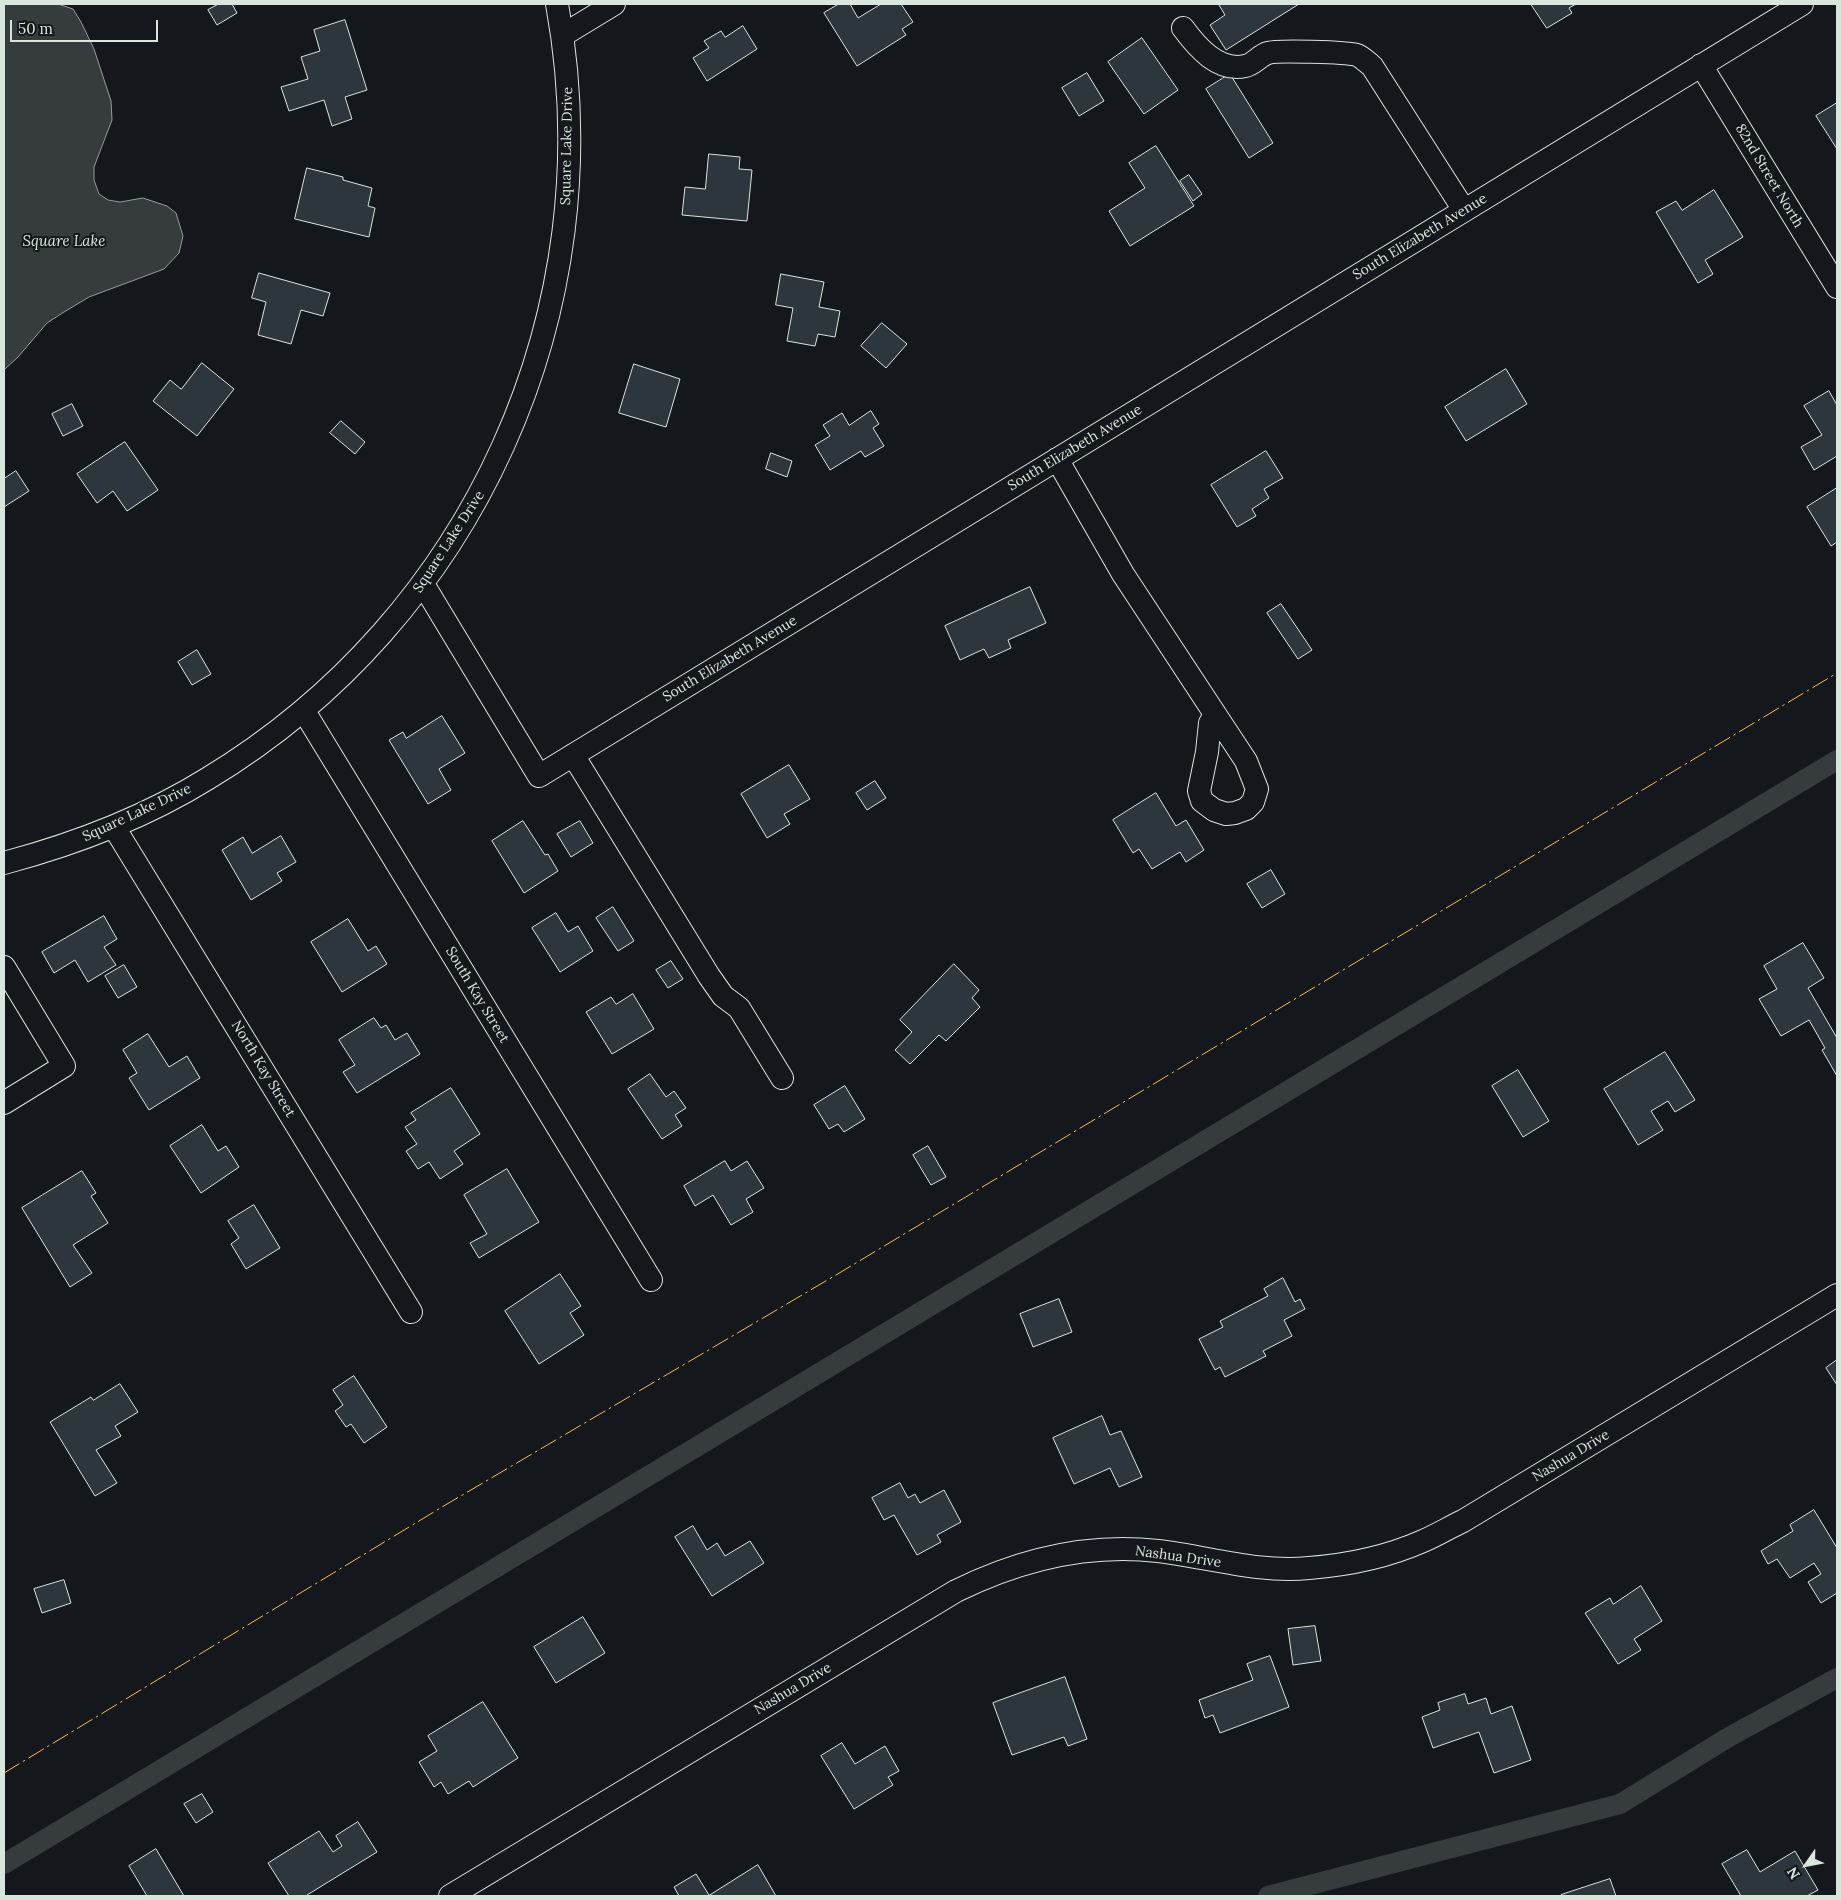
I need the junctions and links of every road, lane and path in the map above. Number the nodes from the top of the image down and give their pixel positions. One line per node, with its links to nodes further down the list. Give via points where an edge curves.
1 (557, 4): 5 (street, Square Lake Drive)
2 (614, 4): 5 (street)
3 (1802, 4): 6 (street, South Elizabeth Avenue)
4 (1183, 28): 7 (street, via 1214,61 1230,66 1246,66 1268,53 1358,55 1372,66)
5 (563, 35): 10 (street, Square Lake Drive, via 569,89 567,206 548,322 510,433 464,524)
6 (1701, 65): 7 (street, South Elizabeth Avenue); 8 (street, 82nd Street North)
7 (1464, 210): 9 (street, South Elizabeth Avenue)
8 (1837, 287)
9 (1056, 459): 12 (street, via 1123,574); 13 (street, South Elizabeth Avenue)
10 (423, 584): 11 (street, Square Lake Drive, via 382,635); 13 (street, South Elizabeth Avenue, via 540,776)
11 (304, 711): 14 (street, Square Lake Drive, via 207,779); 19 (street, South Kay Street)
12 (1215, 714)
13 (573, 755): 17 (street, via 709,976 723,996 739,1008)
14 (114, 827): 15 (street, Square Lake Drive); 21 (street, North Kay Street)
15 (4, 863)
16 (4, 967): 18 (street, via 64,1066)
17 (782, 1078)
18 (4, 1103)
19 (651, 1280)
20 (1837, 1295): 22 (street, Nashua Drive, via 1464,1520 1396,1551 1352,1563 1278,1569 1233,1565 1158,1551 1113,1549 1069,1553 1025,1563 983,1578 956,1591)
21 (411, 1312)
22 (450, 1896)

